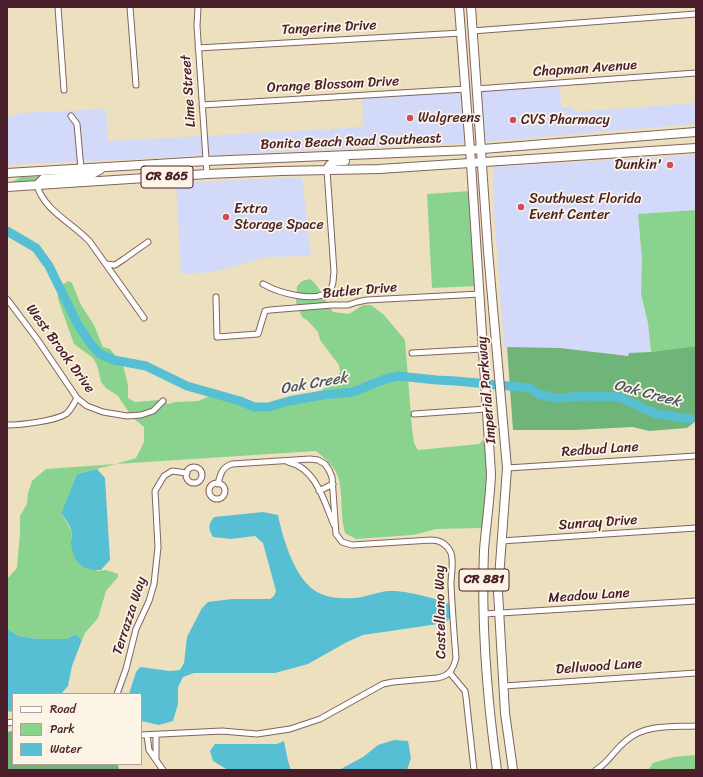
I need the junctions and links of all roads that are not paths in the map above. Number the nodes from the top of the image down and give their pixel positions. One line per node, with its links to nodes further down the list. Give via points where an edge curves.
1 (58, 7): 14 (street)
2 (130, 7): 11 (street)
3 (198, 7): 9 (street, Lime Street)
4 (459, 7): 8 (main road, Imperial Parkway)
5 (471, 7): 7 (main road, Imperial Parkway)
6 (696, 14): 7 (street)
7 (472, 31): 13 (main road, Imperial Parkway)
8 (461, 33): 9 (street, Tangerine Drive); 12 (main road, Imperial Parkway)
9 (198, 48): 15 (street, Lime Street)
10 (696, 73): 13 (street, Chapman Avenue)
11 (136, 85)
12 (466, 88): 15 (street, Orange Blossom Drive); 20 (main road, Imperial Parkway)
13 (476, 89): 19 (main road, Imperial Parkway)
14 (64, 90)
15 (202, 105): 22 (street, Lime Street)
16 (71, 116): 26 (street, via 78,124)
17 (696, 132): 19 (main road, Bonita Beach Road Southeast / CR 865)
18 (696, 148): 24 (main road, Bonita Beach Road Southeast / CR 865)
19 (480, 149): 20 (main road, Bonita Beach Road Southeast / CR 865); 24 (main road, Imperial Parkway / CR 881)
20 (470, 150): 21 (main road, Bonita Beach Road Southeast / CR 865); 23 (main road, Imperial Parkway / CR 881)
21 (387, 154): 22 (main road, Bonita Beach Road Southeast / CR 865); 27 (main road, via 376,159 337,161 328,166)
22 (206, 161): 25 (main road, Bonita Beach Road Southeast / CR 865); 30 (street, Lime Street)
23 (471, 163): 24 (main road, Bonita Beach Road Southeast / CR 865); 27 (main road, Bonita Beach Road Southeast / CR 865); 37 (main road, Imperial Parkway / CR 881)
24 (481, 163): 40 (main road, Imperial Parkway / CR 881)
25 (104, 167): 26 (main road, Bonita Beach Road Southeast / CR 865); 32 (main road, via 89,176 43,179)
26 (81, 169): 29 (main road, Bonita Beach Road Southeast / CR 865)
27 (327, 170): 30 (main road, Bonita Beach Road Southeast / CR 865); 36 (street, via 334,272 331,289 319,295 301,296 276,291)
28 (7, 173): 29 (main road, Bonita Beach Road Southeast / CR 865)
29 (18, 173): 31 (main road)
30 (207, 174): 32 (main road, Bonita Beach Road Southeast / CR 865)
31 (7, 179)
32 (37, 185): 33 (main road, Bonita Beach Road Southeast / CR 865); 35 (street, via 48,206 84,234)
33 (7, 187)
34 (148, 242): 35 (street, via 115,265)
35 (106, 264): 41 (street)
36 (263, 284)
37 (480, 294): 38 (street, Butler Drive, via 368,300 348,305 270,310 265,311 258,334 217,337); 40 (main road, via 487,298); 43 (main road, Imperial Parkway / CR 881)
38 (216, 297)
39 (7, 299): 45 (street, West Brook Drive)
40 (493, 313): 42 (main road, Imperial Parkway / CR 881)
41 (144, 318)
42 (496, 344): 43 (main road); 52 (main road, Imperial Parkway / CR 881)
43 (483, 349): 44 (street); 47 (main road, Imperial Parkway / CR 881)
44 (412, 353)
45 (77, 398): 46 (street, West Brook Drive, via 95,410 127,416 153,411); 49 (street, via 69,411 60,416 38,422)
46 (162, 401)
47 (486, 409): 48 (street); 61 (main road, Imperial Parkway / CR 881, via 491,493 484,549)
48 (414, 414)
49 (7, 425)
50 (696, 456): 52 (street, Redbud Lane)
51 (282, 461): 54 (street, Castellano Way, via 228,465 222,471); 55 (street, Castellano Way, via 310,459 321,462 329,470); 56 (street, Castellano Way, via 306,471 314,479)
52 (506, 468): 59 (main road, Imperial Parkway / CR 881)
53 (187, 473): 66 (street, Terrazza Way, via 172,471 164,476 155,491 158,547 154,584 136,629)
54 (218, 484)
55 (333, 484): 56 (street); 57 (street, Castellano Way)
56 (319, 492): 57 (street, Castellano Way)
57 (335, 528): 63 (street, Castellano Way, via 339,540 348,544 431,540 442,542 447,547 452,558 451,586 456,658)
58 (696, 528): 59 (street, Sunray Drive)
59 (501, 541): 62 (main road, Imperial Parkway / CR 881)
60 (696, 601): 62 (street, Meadow Lane)
61 (484, 614): 62 (street, Meadow Lane); 71 (main road, Imperial Parkway / CR 881, via 485,651)
62 (498, 614): 65 (main road, Imperial Parkway / CR 881)
63 (450, 673): 69 (street, Castellano Way, via 444,677 383,684 320,719 290,729 257,734 222,731); 73 (street, via 465,691)
64 (696, 673): 65 (street, Dellwood Lane)
65 (504, 686): 76 (main road, Imperial Parkway / CR 881)
66 (117, 693)
67 (696, 726): 77 (street, via 655,728 640,732 627,739 609,760)
68 (143, 735): 69 (street, Castellano Way); 70 (street, via 149,750)
69 (156, 735): 70 (street)
70 (156, 758): 72 (street)
71 (496, 758): 74 (main road, Imperial Parkway / CR 881); 75 (main road)
72 (163, 770)
73 (474, 770)
74 (497, 770)
75 (502, 770)
76 (513, 770)
77 (596, 770)

